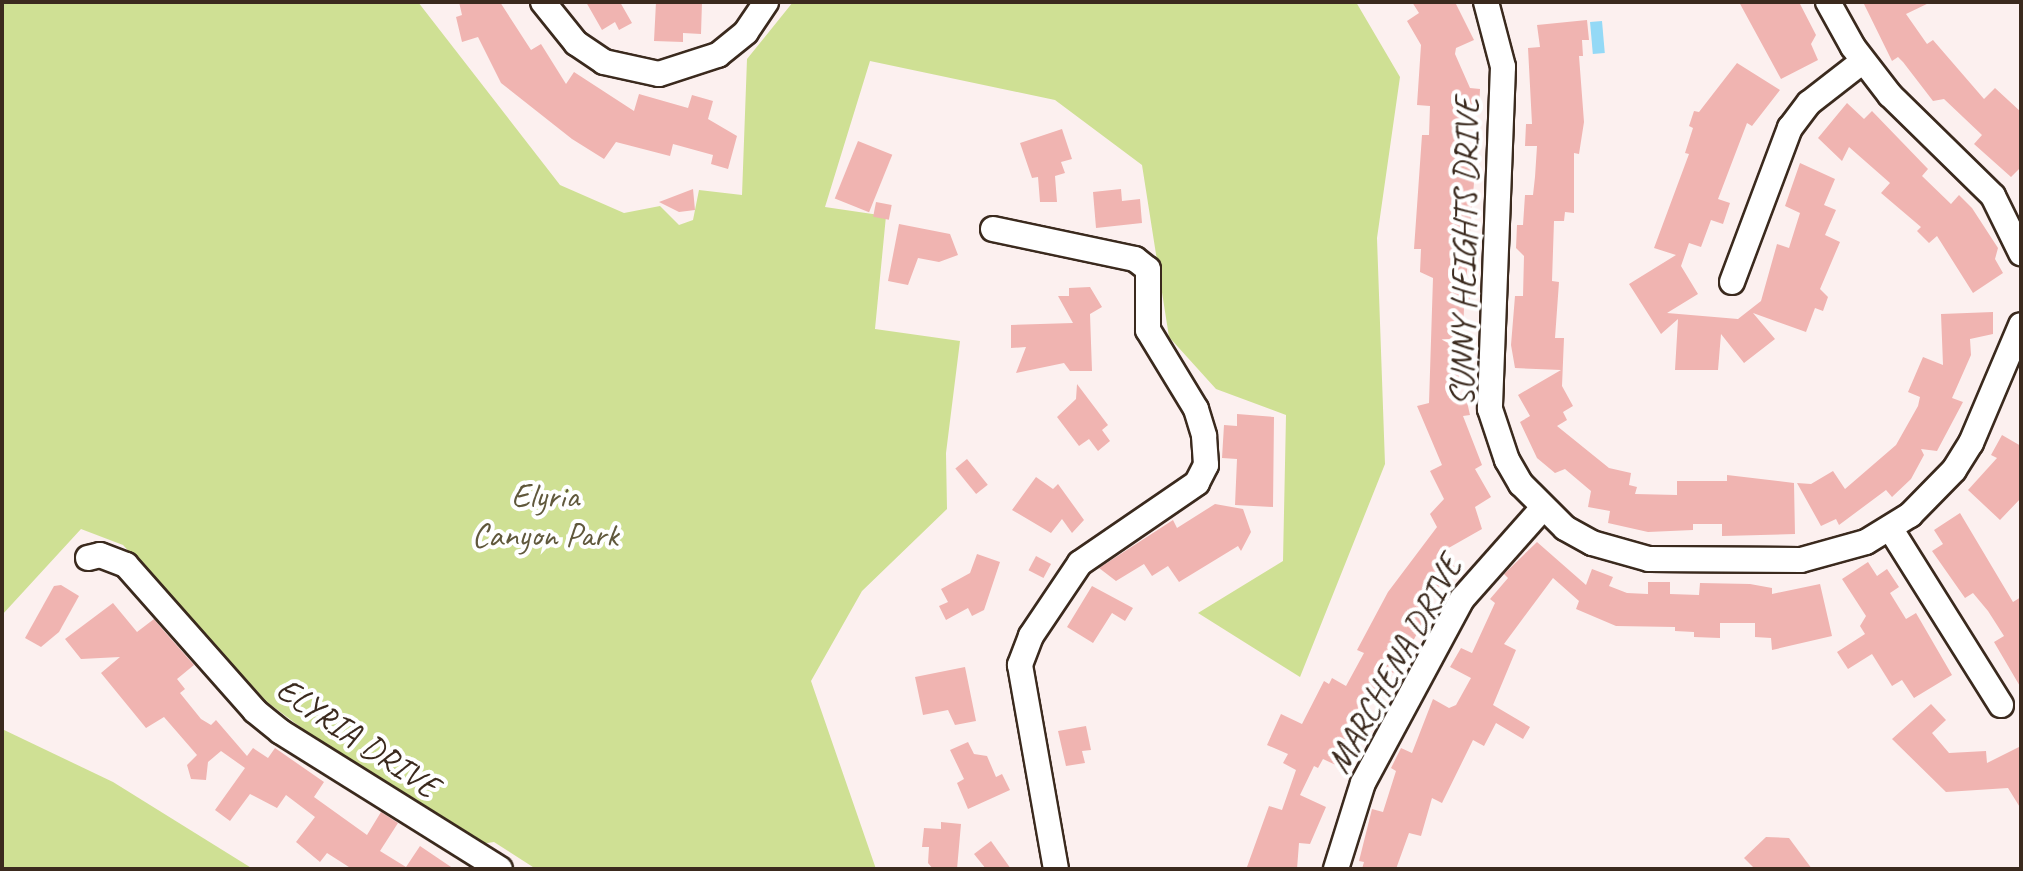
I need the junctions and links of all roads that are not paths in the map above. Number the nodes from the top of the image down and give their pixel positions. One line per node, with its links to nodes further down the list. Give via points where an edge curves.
1 (543, 2): 2 (street, via 576,43 604,62 659,74 718,55 746,32)
2 (766, 2)
3 (1486, 2): 10 (street, SUNNY HEIGHTS DRIVE, via 1503,67 1490,409 1507,460)
4 (1828, 2): 5 (street)
5 (1863, 61): 7 (street, via 1890,95 1993,196); 8 (street, via 1809,103 1790,128)
6 (993, 229): 15 (street, via 1135,259 1148,269 1148,330 1196,409 1204,436 1206,465 1197,483 1080,563 1031,636 1020,665)
7 (2021, 253)
8 (1732, 282)
9 (2021, 325): 11 (street, SUNNY HEIGHTS DRIVE, via 1954,470)
10 (1542, 509): 11 (street, SUNNY HEIGHTS DRIVE, via 1592,543 1649,559 1801,560 1832,554); 16 (street, MARCHENA DRIVE, via 1462,599 1363,783)
11 (1890, 528): 13 (street)
12 (88, 558): 14 (street, ELYRIA DRIVE, via 100,555 126,565 255,711 281,732)
13 (2001, 705)
14 (500, 869)
15 (1056, 869)
16 (1336, 869)

